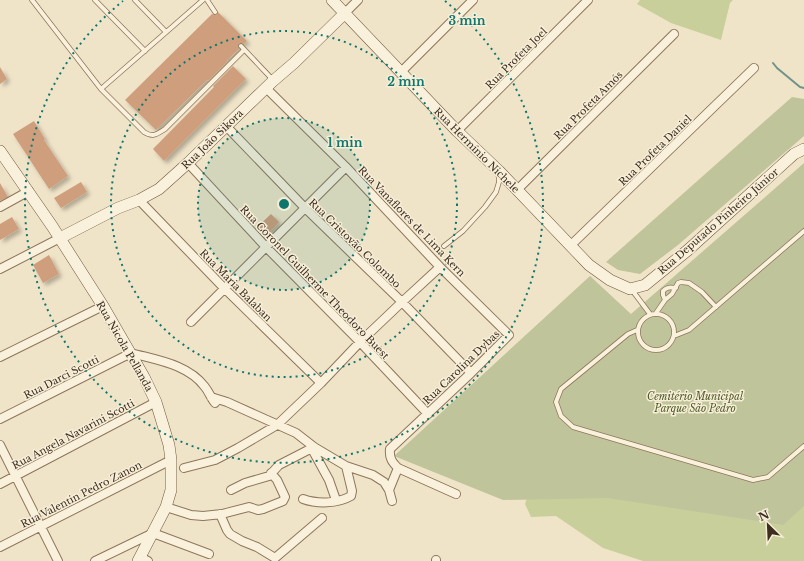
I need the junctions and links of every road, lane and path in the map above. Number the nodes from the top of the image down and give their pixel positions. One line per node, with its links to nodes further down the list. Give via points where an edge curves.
1 (32, 0): 20 (lane)
2 (94, 0): 16 (lane)
3 (135, 0): 14 (lane)
4 (203, 0): 14 (lane)
5 (207, 0): 11 (lane)
6 (213, 0): 11 (lane)
7 (332, 0): 13 (street, Rua Hermínio Nichele)
8 (358, 0): 13 (street)
9 (473, 0): 18 (street)
10 (588, 0): 22 (street, Rua Profeta Joel)
11 (211, 5): 12 (lane)
12 (215, 12)
13 (345, 13): 18 (street, Rua Hermínio Nichele); 19 (street, Rua João Sikora)
14 (166, 32): 16 (lane)
15 (674, 34): 28 (street, Rua Profeta Amós)
16 (145, 51): 20 (lane)
17 (754, 68): 35 (street, Rua Profeta Daniel)
18 (401, 72): 22 (street, Rua Hermínio Nichele)
19 (270, 84): 20 (lane, via 243,48 165,129 156,135 144,132); 21 (street, Rua João Sikora); 26 (street, Rua Vanaflores de Lima Kern)
20 (101, 89)
21 (226, 126): 25 (street, Rua João Sikora); 32 (street, Rua Cristovão Colombo)
22 (457, 131): 27 (street, Rua Hermínio Nichele)
23 (804, 149): 41 (street, Rua Deputado Pinheiro Júnior, via 794,154 646,285)
24 (0, 151): 29 (street, Rua Nicola Pellanda)
25 (188, 163): 30 (street, Rua João Sikora, via 160,189); 37 (street, Rua Coronel Guilherme Theodoro Buest)
26 (346, 167): 32 (street); 38 (street, Rua Vanaflores de Lima Kern)
27 (498, 171): 28 (street, Rua Hermínio Nichele); 36 (lane, via 499,182 496,192 463,231)
28 (517, 190): 35 (street, Rua Hermínio Nichele)
29 (29, 191): 31 (street); 34 (street, Rua Nicola Pellanda)
30 (139, 200): 34 (street, Rua João Sikora); 40 (street, Rua Maria Balaban)
31 (0, 207)
32 (305, 208): 37 (street); 44 (street, Rua Cristovão Colombo)
33 (804, 231): 46 (lane)
34 (60, 238): 39 (street); 45 (street, Rua Nicola Pellanda)
35 (571, 245): 41 (street, Rua Hermínio Nichele, via 589,265 610,280)
36 (444, 246)
37 (266, 247): 40 (street); 53 (street, Rua Coronel Guilherme Theodoro Buest)
38 (440, 267): 44 (street); 51 (street, Rua Vanaflores de Lima Kern)
39 (0, 269)
40 (224, 288): 49 (street); 57 (street, Rua Maria Balaban)
41 (630, 288): 48 (lane)
42 (676, 288): 43 (lane); 43 (lane, via 670,287 663,291); 46 (lane, via 678,283 689,283)
43 (665, 300): 47 (lane)
44 (402, 302): 53 (street); 56 (street, Rua Cristovão Colombo)
45 (103, 306): 54 (street, Rua Nicola Pellanda); 55 (street)
46 (716, 307): 52 (lane, via 689,330)
47 (656, 313): 48 (lane); 52 (lane, via 663,314 671,320 675,330)
48 (650, 314): 50 (lane, via 641,320)
49 (191, 322)
50 (637, 330): 52 (lane, via 640,342 656,350 668,346); 63 (lane, via 628,334 561,389 556,402 561,416 573,427 753,480 768,477)
51 (509, 335): 56 (street, Rua Carolina Dybas)
52 (674, 336)
53 (360, 342): 57 (street); 59 (street, Rua Coronel Guilherme Theodoro Buest)
54 (130, 353): 58 (street, Rua Nicola Pellanda); 60 (street, Rua Darci Scotti); 61 (street, via 174,365 197,378 213,400 227,402)
55 (0, 357)
56 (472, 373): 59 (street, Rua Carolina Dybas)
57 (321, 383): 61 (street)
58 (156, 402): 65 (street, Rua Nicola Pellanda); 70 (street, Rua Angela Navarini Scotti)
59 (428, 414): 68 (street, Rua Carolina Dybas, via 390,449 392,463)
60 (0, 419)
61 (277, 425): 64 (street, via 296,433); 67 (street, via 215,460)
62 (0, 445): 70 (street)
63 (804, 446)
64 (313, 448): 66 (street); 69 (street, via 279,465); 76 (street)
65 (171, 460): 78 (street, Rua Nicola Pellanda, via 171,490); 81 (street, Rua Valentin Pedro Zanon)
66 (346, 466): 73 (street, via 372,475 384,482); 76 (street, via 351,496)
67 (184, 468)
68 (398, 468): 73 (street); 74 (street)
69 (271, 473): 72 (street); 79 (street, via 285,497 283,501 263,509 250,507)
70 (16, 476): 71 (street, Rua Angela Navarini Scotti); 81 (street)
71 (0, 484)
72 (231, 490)
73 (389, 490): 77 (street)
74 (456, 494)
75 (303, 499): 76 (street, via 322,502)
76 (336, 500)
77 (392, 500)
78 (166, 507): 79 (street, via 203,516); 82 (street, Rua Nicola Pellanda)
79 (220, 514): 80 (street, via 230,534 275,558)
80 (322, 518)
81 (41, 526): 83 (street, Rua Valentin Pedro Zanon); 86 (street)
82 (154, 533): 84 (street); 85 (street, Rua Nicola Pellanda); 87 (street)
83 (0, 546)
84 (209, 554)
85 (142, 560)
86 (58, 561)
87 (96, 561)

